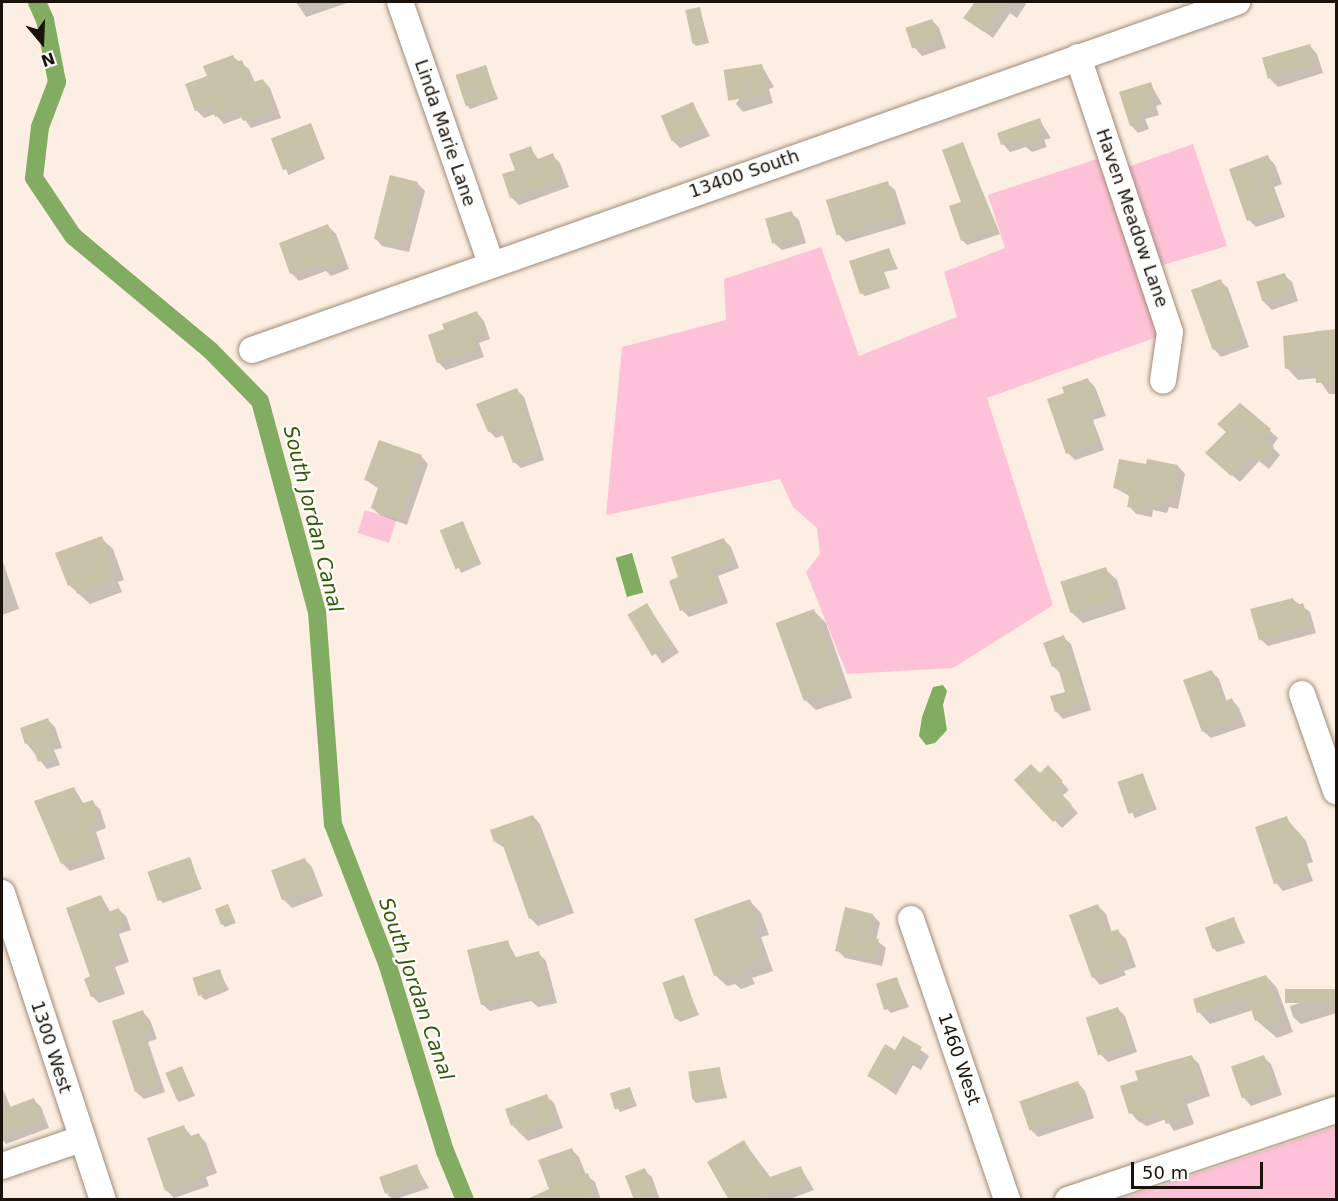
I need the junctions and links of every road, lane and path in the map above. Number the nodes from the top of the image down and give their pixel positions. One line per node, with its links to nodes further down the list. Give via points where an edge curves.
1 (400, 2): 4 (street, Linda Marie Lane)
2 (1237, 2): 3 (street, 13400 South)
3 (1078, 57): 4 (street, 13400 South); 6 (street, Haven Meadow Lane, via 1170,332)
4 (491, 264): 5 (street, 13400 South)
5 (252, 350)
6 (1163, 381)
7 (1302, 694): 8 (street)
8 (1336, 791)
9 (2, 893): 12 (street, 1300 West)
10 (910, 919): 15 (street, 1460 West)
11 (1336, 1110): 16 (street)
12 (81, 1139): 13 (street); 14 (street, 1300 West)
13 (2, 1166)
14 (103, 1200)
15 (1007, 1200)
16 (1068, 1200)

